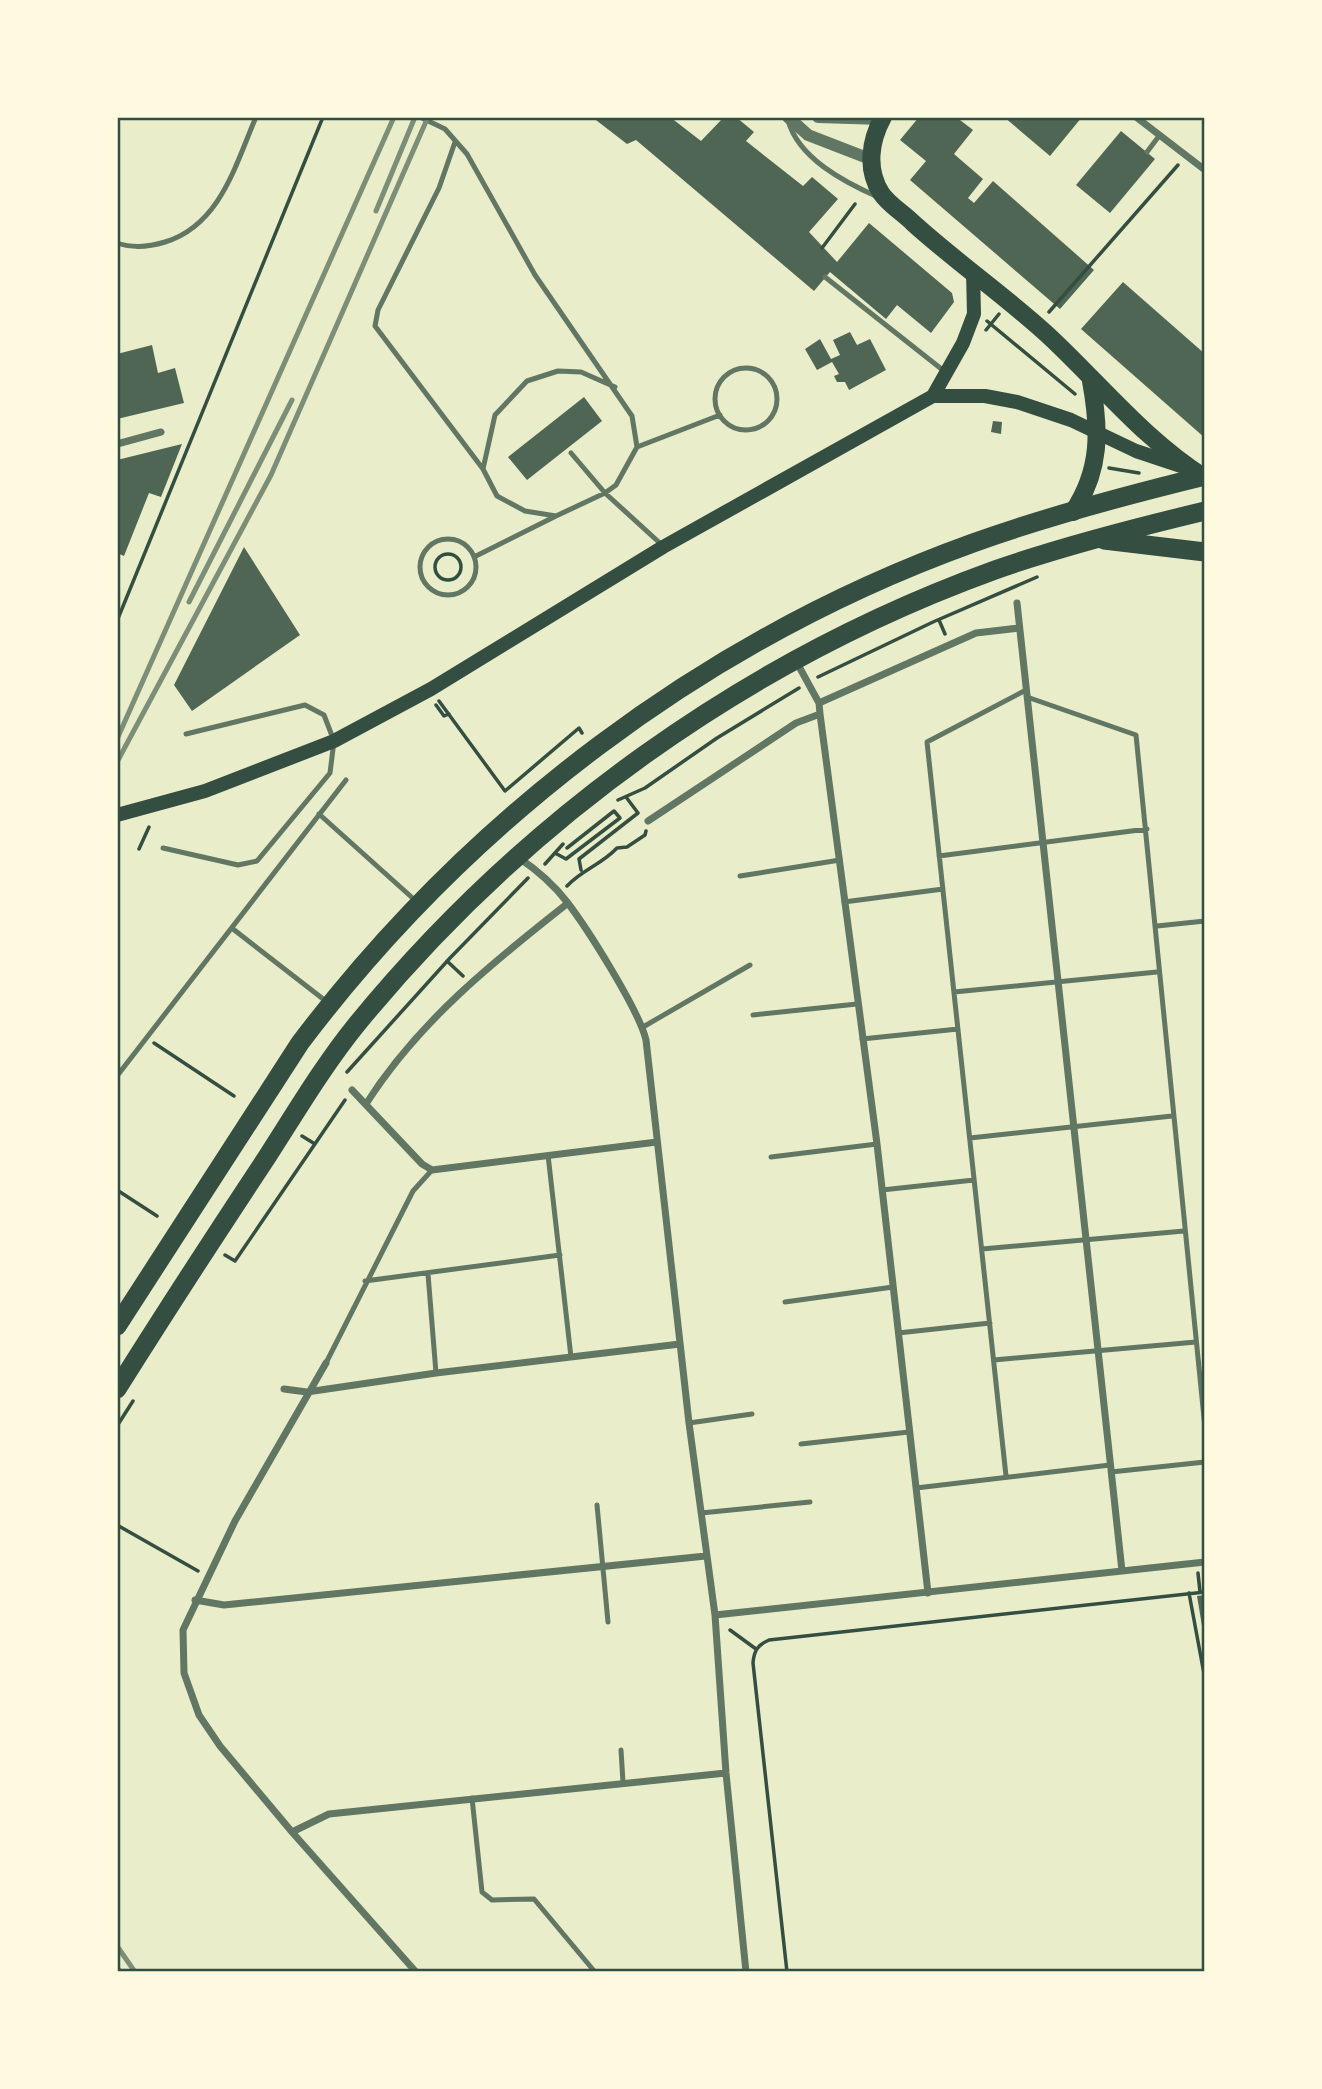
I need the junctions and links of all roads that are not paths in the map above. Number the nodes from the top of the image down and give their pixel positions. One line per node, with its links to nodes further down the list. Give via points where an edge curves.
1 (256, 117): 13 (lane, via 212,211 197,227 159,244)
2 (420, 117): 8 (lane, via 445,129)
3 (788, 117): 10 (street, via 808,135); 12 (lane, via 792,137 832,174)
4 (818, 117): 6 (street)
5 (1136, 117): 7 (street)
6 (882, 118): 10 (main road)
7 (1158, 136): 9 (lane); 11 (street)
8 (455, 142): 18 (lane, via 467,154 535,275); 26 (lane, via 439,188 378,310 375,327)
9 (1147, 152)
10 (870, 159): 12 (main road, via 881,193)
11 (1205, 170)
12 (891, 202): 14 (main road)
13 (117, 243)
14 (973, 272): 16 (main road, via 974,314); 17 (main road, via 1051,338)
15 (825, 277): 16 (lane)
16 (947, 373): 19 (main road)
17 (1091, 381): 22 (main road); 27 (main road)
18 (615, 387): 24 (lane, via 632,416); 26 (lane, via 581,372 558,372 527,382 495,415)
19 (933, 396): 22 (main road, via 985,396 1017,402); 33 (main road)
20 (720, 415): 20 (lane, via 715,397 722,379 730,373 757,370 773,383 776,404 766,422 747,430 727,423); 24 (lane)
21 (161, 432): 23 (street)
22 (1096, 433): 27 (main road); 30 (main road, via 1093,477)
23 (117, 444)
24 (638, 447): 28 (lane, via 616,485)
25 (571, 453): 28 (lane)
26 (483, 469): 31 (lane, via 497,496 525,511)
27 (1201, 475): 30 (highway)
28 (605, 493): 31 (lane); 33 (lane)
29 (1205, 511): 32 (highway)
30 (1073, 513): 58 (highway, via 972,543 921,564 740,653 640,716 509,817)
31 (556, 516): 35 (lane)
32 (1093, 539): 34 (highway); 38 (highway, via 958,585)
33 (663, 547): 43 (main road, via 431,690)
34 (1205, 552)
35 (474, 557): 35 (lane, via 475,576 456,595 438,594 420,574 422,555 435,542 454,540)
36 (1017, 603): 37 (street)
37 (1019, 628): 39 (street); 40 (street, via 976,633)
38 (796, 660): 40 (street); 51 (highway, via 700,716)
39 (1027, 694): 48 (lane, via 1136,735); 49 (street); 52 (lane, via 927,742)
40 (819, 703): 41 (street)
41 (820, 714): 47 (street, via 796,723); 53 (street)
42 (186, 734): 43 (lane, via 305,705 324,715)
43 (334, 741): 46 (main road, via 205,792); 50 (lane, via 330,773 257,861 238,865)
44 (346, 780): 45 (lane)
45 (319, 814): 58 (lane); 61 (lane)
46 (117, 815)
47 (648, 821)
48 (1147, 829): 49 (lane); 60 (lane)
49 (1043, 841): 52 (lane); 64 (street)
50 (163, 848)
51 (515, 856): 57 (street); 103 (highway, via 439,930 355,1027)
52 (939, 856): 55 (lane)
53 (840, 860): 54 (lane); 56 (street)
54 (740, 876)
55 (943, 889): 56 (lane); 65 (lane)
56 (844, 902): 67 (street)
57 (568, 903): 69 (street); 74 (street, via 470,983 389,1068)
58 (419, 904): 66 (highway)
59 (1205, 921): 60 (lane)
60 (1157, 926): 63 (lane)
61 (233, 929): 66 (lane); 72 (lane)
62 (750, 965): 69 (lane)
63 (1157, 972): 64 (lane); 75 (lane)
64 (1058, 981): 65 (lane); 76 (street)
65 (954, 992): 70 (lane)
66 (330, 1004): 94 (highway)
67 (857, 1004): 68 (lane); 71 (street)
68 (753, 1015)
69 (643, 1027): 78 (street)
70 (958, 1029): 71 (lane); 77 (lane)
71 (862, 1039): 79 (street)
72 (117, 1076)
73 (352, 1090): 74 (street)
74 (366, 1104): 82 (street)
75 (1172, 1116): 76 (lane); 85 (lane)
76 (1074, 1128): 77 (lane); 86 (street)
77 (970, 1138): 83 (lane)
78 (657, 1142): 80 (street); 97 (street)
79 (877, 1144): 81 (lane); 84 (street)
80 (548, 1154): 82 (street); 88 (lane)
81 (771, 1157)
82 (432, 1170): 90 (lane, via 413,1191)
83 (974, 1180): 84 (lane); 87 (lane)
84 (882, 1190): 91 (street)
85 (1184, 1231): 86 (lane); 96 (lane)
86 (1086, 1240): 87 (lane); 98 (street)
87 (982, 1249): 93 (lane)
88 (560, 1255): 89 (lane); 99 (lane)
89 (428, 1274): 90 (lane); 102 (lane)
90 (365, 1281): 101 (lane)
91 (893, 1287): 92 (lane); 95 (street)
92 (785, 1301)
93 (990, 1323): 95 (lane); 100 (lane)
94 (117, 1325)
95 (898, 1333): 109 (street)
96 (1196, 1342): 98 (lane); 108 (lane)
97 (680, 1345): 99 (street); 107 (street)
98 (1098, 1351): 100 (lane); 112 (street)
99 (570, 1357): 102 (street)
100 (994, 1360): 113 (lane)
101 (326, 1363): 105 (street)
102 (436, 1373): 105 (street)
103 (117, 1389)
104 (284, 1389): 105 (street)
105 (307, 1392): 123 (street)
106 (752, 1414): 107 (lane)
107 (689, 1423): 117 (street)
108 (1205, 1428)
109 (909, 1432): 110 (lane); 114 (street)
110 (801, 1444)
111 (1205, 1462): 112 (lane)
112 (1111, 1469): 113 (lane); 121 (street)
113 (1006, 1476): 114 (lane)
114 (916, 1488): 122 (street)
115 (810, 1502): 117 (lane)
116 (597, 1505): 120 (lane)
117 (701, 1513): 118 (street)
118 (706, 1556): 120 (street); 124 (street)
119 (1205, 1562): 121 (street)
120 (604, 1567): 123 (street, via 224,1605); 125 (lane)
121 (1122, 1571): 122 (street)
122 (928, 1593): 124 (street)
123 (195, 1600): 130 (street, via 183,1630 181,1653 190,1695 220,1746)
124 (715, 1615): 127 (street)
125 (608, 1622)
126 (621, 1750): 128 (lane)
127 (726, 1773): 128 (street); 133 (street)
128 (623, 1782): 129 (street)
129 (472, 1798): 130 (street, via 329,1814); 132 (lane, via 482,1892 492,1900 534,1899)
130 (292, 1832): 131 (street)
131 (416, 1972)
132 (595, 1972)
133 (746, 1972)

